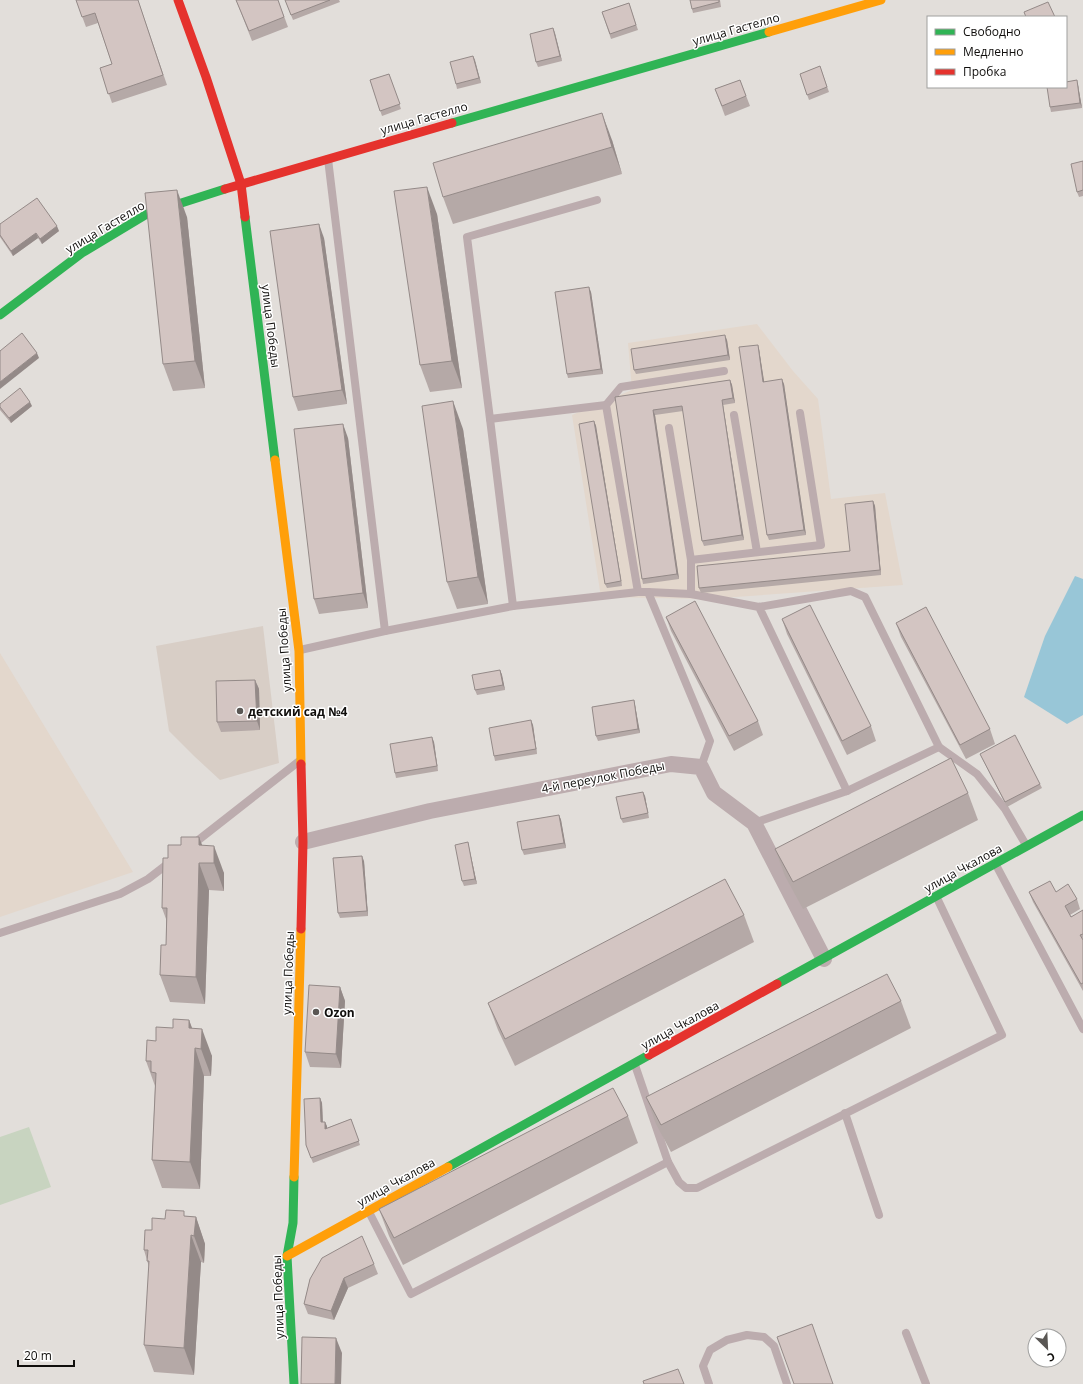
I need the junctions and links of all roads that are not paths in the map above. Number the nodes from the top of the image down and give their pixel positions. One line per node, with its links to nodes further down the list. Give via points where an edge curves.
1 (178, 0): 4 (street, улица Победы)
2 (882, 0): 3 (street, улица Гастелло)
3 (328, 158): 4 (street, улица Гастелло); 20 (lane)
4 (241, 184): 6 (street, улица Гастелло, via 147,214 82,253); 21 (street, улица Победы)
5 (597, 200): 11 (lane, via 467,237)
6 (0, 315)
7 (724, 371): 8 (lane, via 621,387)
8 (606, 405): 11 (lane); 15 (lane)
9 (800, 413): 13 (lane, via 821,545)
10 (734, 414): 13 (lane)
11 (490, 419): 18 (lane)
12 (669, 428): 14 (lane)
13 (757, 552): 14 (lane)
14 (691, 560): 17 (lane)
15 (638, 592): 16 (lane); 18 (lane)
16 (648, 592): 17 (lane); 24 (lane, via 710,741)
17 (691, 594): 19 (lane)
18 (513, 606): 20 (lane)
19 (759, 607): 22 (lane, via 852,591 865,596); 25 (lane)
20 (385, 631): 21 (lane)
21 (299, 651): 23 (street, улица Победы)
22 (939, 747): 25 (lane); 29 (lane, via 977,774 1005,809)
23 (300, 760): 28 (street, улица Победы); 30 (lane)
24 (701, 767): 27 (street, via 714,793); 28 (street, 4-й переулок Победы, via 671,764 430,811)
25 (847, 791): 27 (lane)
26 (1083, 815): 29 (street, улица Чкалова)
27 (754, 823): 35 (street)
28 (303, 842): 42 (street, улица Победы, via 293,1223)
29 (1026, 846): 32 (street, улица Чкалова)
30 (188, 848)
31 (176, 857): 34 (lane, via 148,879 120,894)
32 (996, 864): 33 (street, улица Чкалова); 36 (lane)
33 (936, 897): 35 (street, улица Чкалова); 38 (lane, via 1002,1035)
34 (0, 933)
35 (824, 959): 37 (street, улица Чкалова)
36 (1083, 1029)
37 (634, 1064): 39 (lane); 40 (street, улица Чкалова)
38 (845, 1113): 39 (lane, via 697,1188 686,1188 679,1182); 41 (lane)
39 (668, 1162): 40 (lane, via 411,1294)
40 (369, 1211): 42 (street, улица Чкалова)
41 (880, 1215)
42 (287, 1256): 44 (street, улица Победы)
43 (906, 1333): 47 (lane)
44 (294, 1384)
45 (709, 1384): 46 (lane, via 703,1366 710,1350 727,1340 747,1335 764,1337 774,1346)
46 (787, 1384)
47 (926, 1384)

